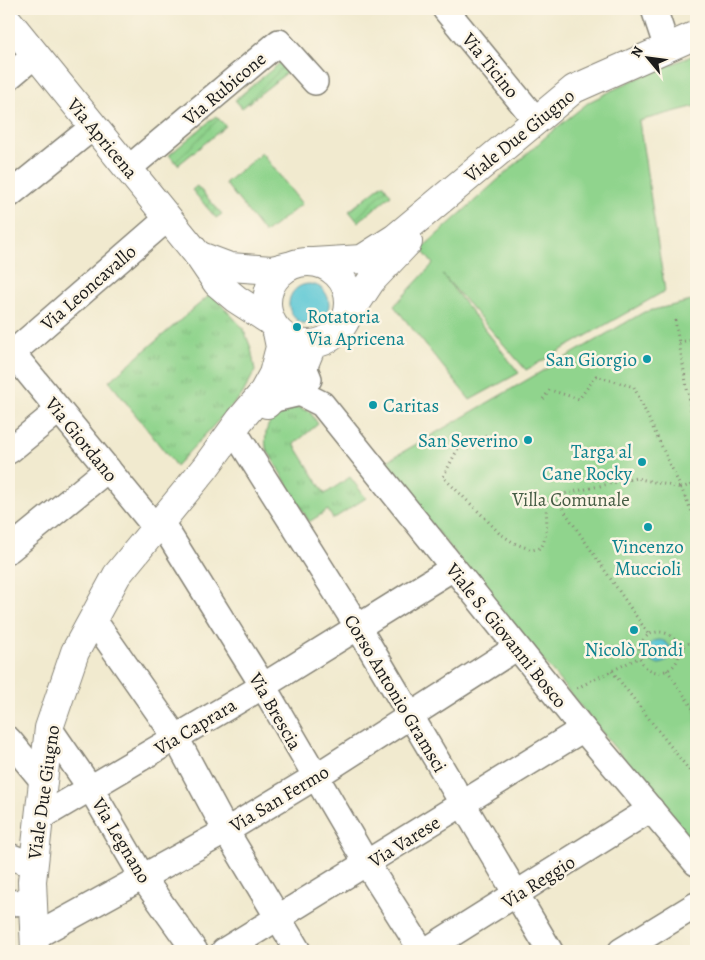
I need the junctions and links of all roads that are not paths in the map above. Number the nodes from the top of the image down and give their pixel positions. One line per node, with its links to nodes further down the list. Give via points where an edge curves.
1 (445, 9): 9 (street, Via Ticino)
2 (654, 9): 5 (street)
3 (9, 22): 6 (main road, Via Apricena)
4 (696, 35): 5 (main road, Viale Due Giugno)
5 (667, 48): 9 (main road, Viale Due Giugno, via 574,89)
6 (35, 55): 7 (street); 10 (main road, Via Apricena)
7 (9, 77)
8 (315, 82): 11 (street, Via Rubicone, via 278,42)
9 (536, 120): 12 (main road, Viale Due Giugno)
10 (93, 126): 11 (main road, Via Apricena); 13 (street)
11 (129, 168): 14 (main road, Via Apricena)
12 (453, 189): 16 (main road, Viale Due Giugno, via 395,238 362,260); 17 (main road, Viale Due Giugno, via 371,281)
13 (9, 195)
14 (168, 218): 15 (main road, Via Apricena); 19 (street, Via Leoncavallo)
15 (198, 255): 16 (main road, via 230,267 272,270); 18 (main road, Via Apricena, via 217,283)
16 (301, 264): 17 (main road, via 325,265 336,272 349,295); 18 (main road, Viale Due Giugno, via 278,274 266,302)
17 (346, 320): 18 (main road, Viale Due Giugno, via 326,341)
18 (291, 341): 20 (main road, Viale Due Giugno); 21 (street, Viale S. Giovanni Bosco); 25 (main road, Viale Due Giugno, via 280,347 273,374 262,394)
19 (10, 353): 22 (street, Via Giordano)
20 (270, 400): 21 (street, Viale S. Giovanni Bosco, via 300,393); 23 (main road, Viale Due Giugno)
21 (322, 404): 29 (street, Viale S. Giovanni Bosco)
22 (59, 410): 24 (street); 26 (street, Via Giordano)
23 (238, 437): 25 (main road, Viale Due Giugno); 31 (street, Corso Antonio Gramsci)
24 (9, 451)
25 (205, 468): 27 (main road, Viale Due Giugno)
26 (108, 469): 27 (street, Via Giordano); 28 (street)
27 (158, 525): 30 (main road, Viale Due Giugno, via 118,575); 33 (street, Via Brescia)
28 (9, 550)
29 (453, 568): 31 (street, Via Caprara); 32 (street, Viale S. Giovanni Bosco)
30 (93, 619): 35 (main road, Viale Due Giugno, via 75,652); 37 (street)
31 (358, 627): 33 (street, Via Caprara); 34 (street, Corso Antonio Gramsci)
32 (516, 648): 34 (street, Via San Fermo); 36 (street, Viale S. Giovanni Bosco)
33 (263, 686): 37 (street, Via Caprara); 39 (street, Via Brescia)
34 (410, 716): 39 (street, Via San Fermo); 42 (street, Corso Antonio Gramsci)
35 (49, 728): 40 (main road, Viale Due Giugno); 41 (street, Via Legnano)
36 (583, 729): 42 (street, Via Varese); 43 (street, Viale S. Giovanni Bosco)
37 (176, 736): 41 (street, Via Caprara); 45 (street)
38 (9, 740): 40 (street)
39 (315, 777): 45 (street, Via San Fermo); 48 (street, Via Brescia)
40 (43, 781): 44 (main road, Viale Due Giugno)
41 (91, 789): 44 (street, Via Caprara); 49 (street, Via Legnano)
42 (463, 804): 48 (street, Via Varese); 50 (street, Corso Antonio Gramsci)
43 (651, 809): 47 (street, Viale S. Giovanni Bosco); 50 (street, Via Reggio)
44 (38, 820): 46 (main road, Viale Due Giugno)
45 (226, 831): 49 (street, Via San Fermo); 53 (street)
46 (21, 861): 51 (main road, Viale Due Giugno, via 32,881)
47 (696, 863)
48 (366, 864): 53 (street, Via Varese); 58 (street, Via Brescia)
49 (143, 878): 54 (street, Via San Fermo); 55 (street, Via Legnano)
50 (517, 895): 58 (street, Via Reggio); 59 (street, Corso Antonio Gramsci)
51 (21, 903): 54 (main road, Viale Due Giugno)
52 (696, 905): 60 (street)
53 (277, 919): 56 (street, Via Varese); 57 (street)
54 (35, 944)
55 (195, 951)
56 (224, 951)
57 (298, 951)
58 (424, 951)
59 (550, 951)
60 (621, 951)

